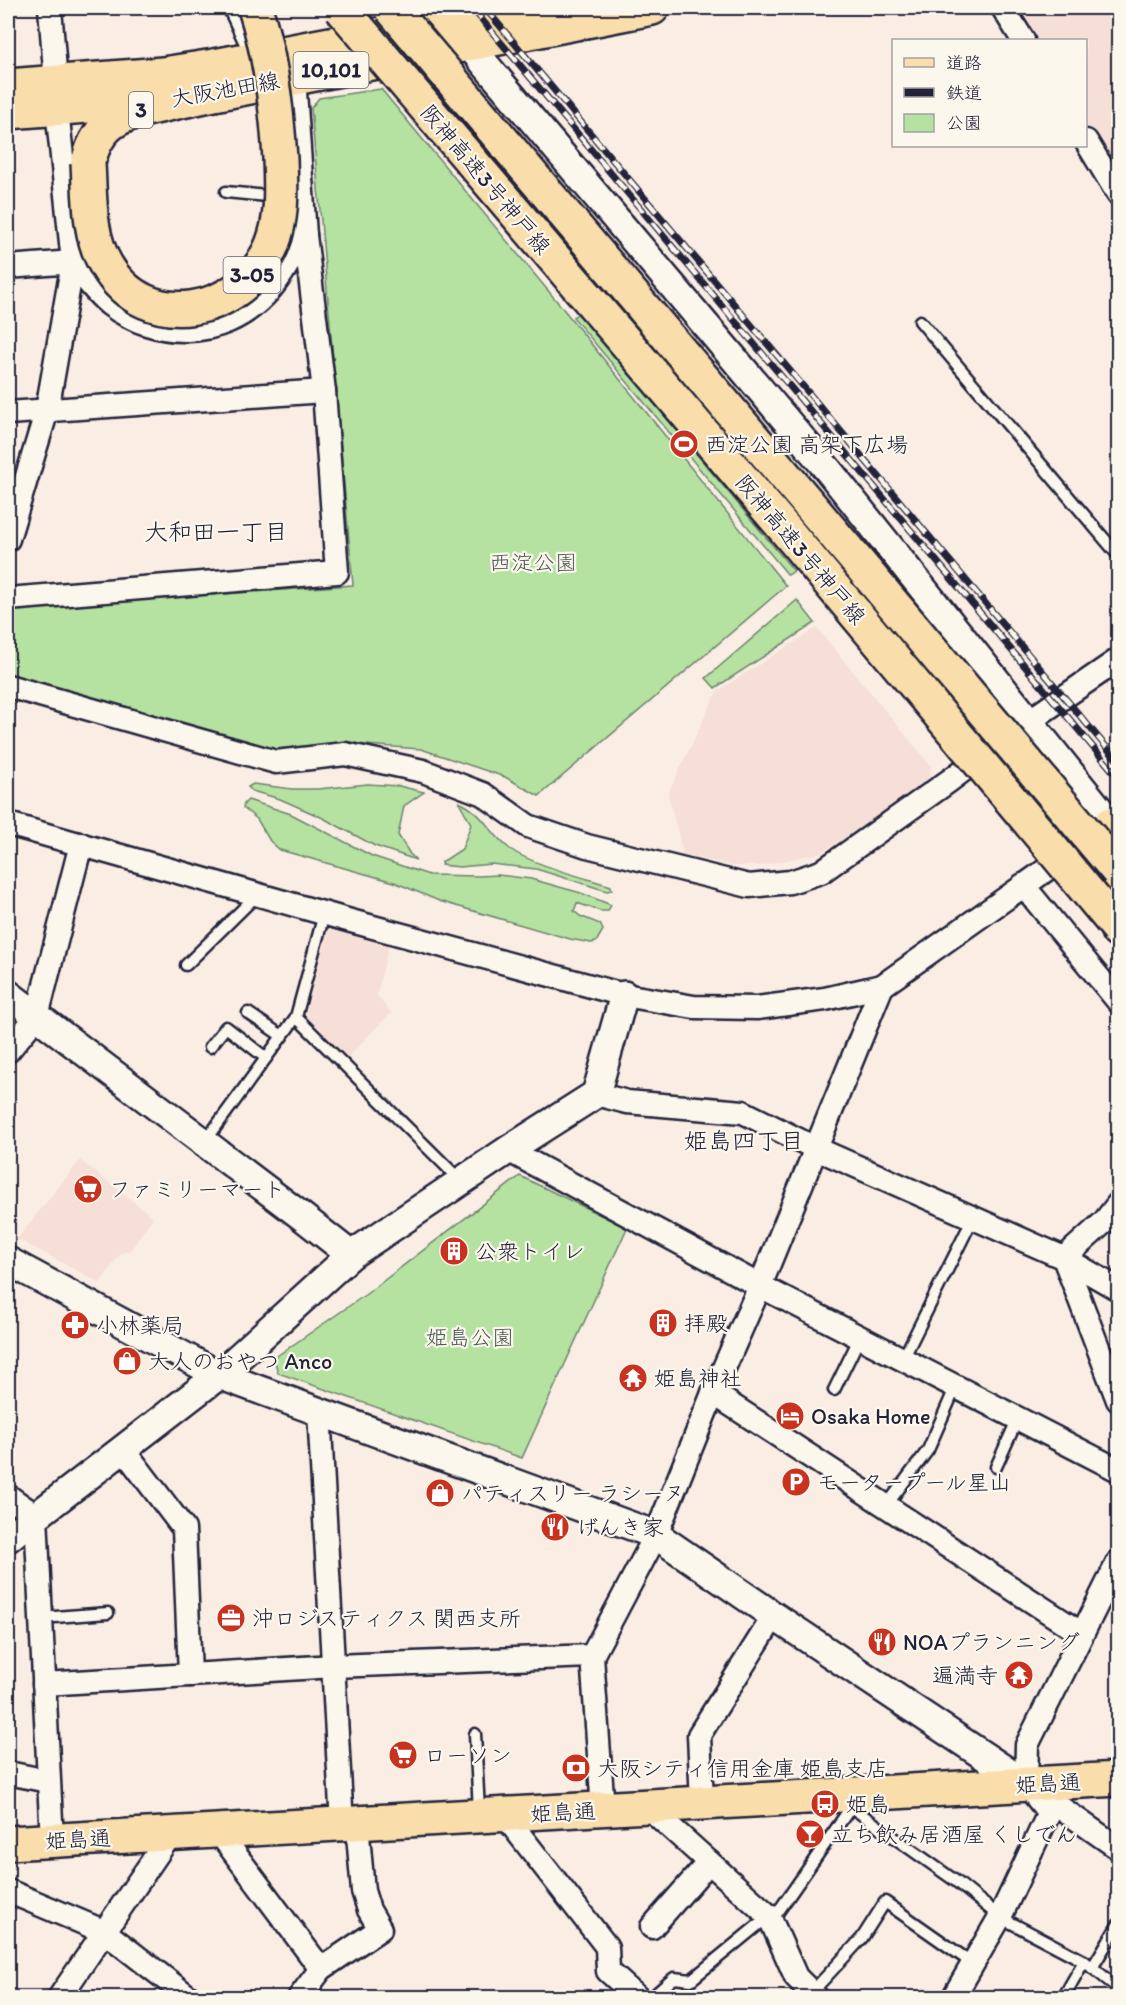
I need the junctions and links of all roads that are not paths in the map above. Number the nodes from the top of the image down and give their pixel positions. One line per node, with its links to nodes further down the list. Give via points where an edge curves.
1 (50, 8): 15 (street)
2 (235, 8): 11 (street)
3 (255, 8): 21 (main road, 3-05, bridge, via 278,114)
4 (341, 8): 42 (main road, 阪神高速3号神戸線, bridge, via 784,528)
5 (391, 8): 38 (main road, 阪神高速3号神戸線, bridge)
6 (519, 8): 9 (main road, 大阪池田線 / 10,101)
7 (652, 8): 9 (main road, 大阪池田線 / 10,101)
8 (1003, 8): 10 (street)
9 (451, 24): 11 (main road, 大阪池田線 / 10,101); 12 (main road, 大阪池田線 / 10,101); 34 (street, via 829,471)
10 (1022, 39)
11 (255, 59): 15 (main road, 大阪池田線 / 10,101)
12 (294, 77): 14 (main road, 大阪池田線 / 10,101); 22 (street)
13 (8, 86): 15 (main road, 大阪池田線 / 10,101)
14 (219, 93): 15 (main road, 大阪池田線 / 10,101, via 167,100); 18 (main road, 3, via 127,113 101,133)
15 (56, 96): 16 (main road, 大阪池田線 / 10,101); 23 (street)
16 (8, 112)
17 (1087, 143): 20 (street)
18 (88, 163): 21 (main road, 3-05, bridge, via 91,215 105,264 118,281 154,305 194,308 233,293 263,263 278,224)
19 (226, 192): 21 (lane)
20 (1119, 194)
21 (280, 198)
22 (305, 235): 23 (street, via 265,296 226,323 202,330 153,327 131,318 108,303); 26 (street)
23 (73, 262): 24 (street); 27 (street)
24 (8, 267)
25 (920, 321): 30 (lane)
26 (324, 391): 27 (street); 31 (street, via 337,572)
27 (47, 410): 28 (street); 29 (street)
28 (8, 413)
29 (8, 539)
30 (1119, 555)
31 (8, 599)
32 (1119, 660): 34 (street)
33 (8, 686): 34 (street, via 276,762 345,754 423,771 483,794 528,826 587,846 749,886 790,882 821,872 949,781)
34 (1034, 727): 35 (street)
35 (1112, 821): 39 (street); 42 (main road, via 1110,898)
36 (8, 824): 37 (street)
37 (81, 844): 40 (street); 49 (street)
38 (1119, 870)
39 (1023, 885): 44 (street); 47 (street)
40 (257, 895): 41 (street); 43 (lane)
41 (324, 914): 46 (street); 50 (lane)
42 (1119, 930)
43 (186, 965)
44 (882, 986): 46 (street, via 757,1008 694,1007); 57 (street)
45 (8, 994): 49 (street)
46 (624, 995): 55 (street)
47 (1119, 1001)
48 (248, 1013): 51 (lane)
49 (37, 1016): 53 (street); 56 (street)
50 (296, 1017): 51 (lane); 59 (lane)
51 (282, 1036): 54 (lane)
52 (210, 1047): 54 (lane, via 226,1027)
53 (8, 1051)
54 (266, 1058): 56 (lane)
55 (596, 1094): 57 (street, via 627,1102 743,1112); 58 (street)
56 (204, 1143): 62 (street)
57 (816, 1148): 61 (street); 65 (street)
58 (508, 1150): 59 (street); 65 (street)
59 (461, 1181): 62 (street)
60 (1119, 1204): 63 (street)
61 (973, 1218): 63 (street); 68 (lane)
62 (351, 1255): 69 (street)
63 (1064, 1258): 66 (street); 73 (street)
64 (8, 1261): 69 (street)
65 (759, 1286): 67 (street); 72 (street)
66 (1119, 1288)
67 (860, 1337): 68 (street); 71 (lane)
68 (903, 1359): 70 (street)
69 (219, 1375): 74 (street); 76 (street)
70 (956, 1386): 75 (street); 80 (lane, via 928,1450)
71 (834, 1390)
72 (713, 1393): 80 (street); 82 (street)
73 (1119, 1400)
74 (320, 1411): 82 (street); 90 (street)
75 (1018, 1418): 77 (lane); 78 (street)
76 (124, 1450): 81 (street); 91 (street, via 184,1528)
77 (996, 1467)
78 (1119, 1470)
79 (8, 1496): 81 (street)
80 (886, 1506): 88 (street)
81 (36, 1516): 83 (street); 87 (street)
82 (657, 1534): 86 (street); 89 (street)
83 (8, 1538)
84 (1116, 1578): 88 (street)
85 (108, 1613): 87 (lane)
86 (774, 1616): 97 (street); 99 (street, via 699,1735)
87 (41, 1618): 92 (street)
88 (1082, 1634): 97 (street, via 1027,1745)
89 (592, 1656): 90 (street); 101 (street)
90 (334, 1666): 91 (street); 103 (street)
91 (189, 1675): 92 (street)
92 (44, 1684): 96 (street)
93 (475, 1734): 102 (lane)
94 (8, 1773): 96 (street)
95 (1119, 1779): 97 (main road, 姫島通)
96 (48, 1781): 106 (street)
97 (1026, 1784): 98 (main road, 姫島通); 108 (street); 111 (street, via 1049,1813)
98 (851, 1801): 99 (main road, 姫島通); 111 (lane); 112 (lane)
99 (702, 1803): 100 (main road, 姫島通)
100 (648, 1807): 101 (main road, 姫島通); 109 (street)
101 (603, 1810): 102 (main road, 姫島通)
102 (492, 1816): 103 (main road, 姫島通); 124 (street, via 608,1947 608,1971)
103 (350, 1824): 104 (main road, 姫島通); 118 (street, via 363,1891 380,1929)
104 (218, 1831): 105 (main road, 姫島通); 118 (street)
105 (171, 1834): 106 (main road, 姫島通); 115 (street)
106 (52, 1841): 107 (main road, 姫島通)
107 (8, 1843)
108 (1119, 1848)
109 (708, 1862): 112 (street); 114 (street)
110 (8, 1892): 115 (street)
111 (1000, 1917): 116 (street); 117 (lane)
112 (770, 1919): 120 (street, via 795,1977); 125 (lane, via 691,1980 674,1978)
113 (1119, 1925): 117 (lane)
114 (652, 1927)
115 (105, 1932): 121 (street); 122 (street)
116 (972, 1963): 120 (lane, via 885,1902 862,1938); 126 (street)
117 (1088, 1965): 119 (lane); 127 (lane)
118 (321, 1969): 123 (street)
119 (1119, 1988)
120 (811, 1996)
121 (59, 1998)
122 (190, 1998)
123 (298, 1998)
124 (638, 1998)
125 (651, 1998)
126 (953, 1998)
127 (1063, 1998)

